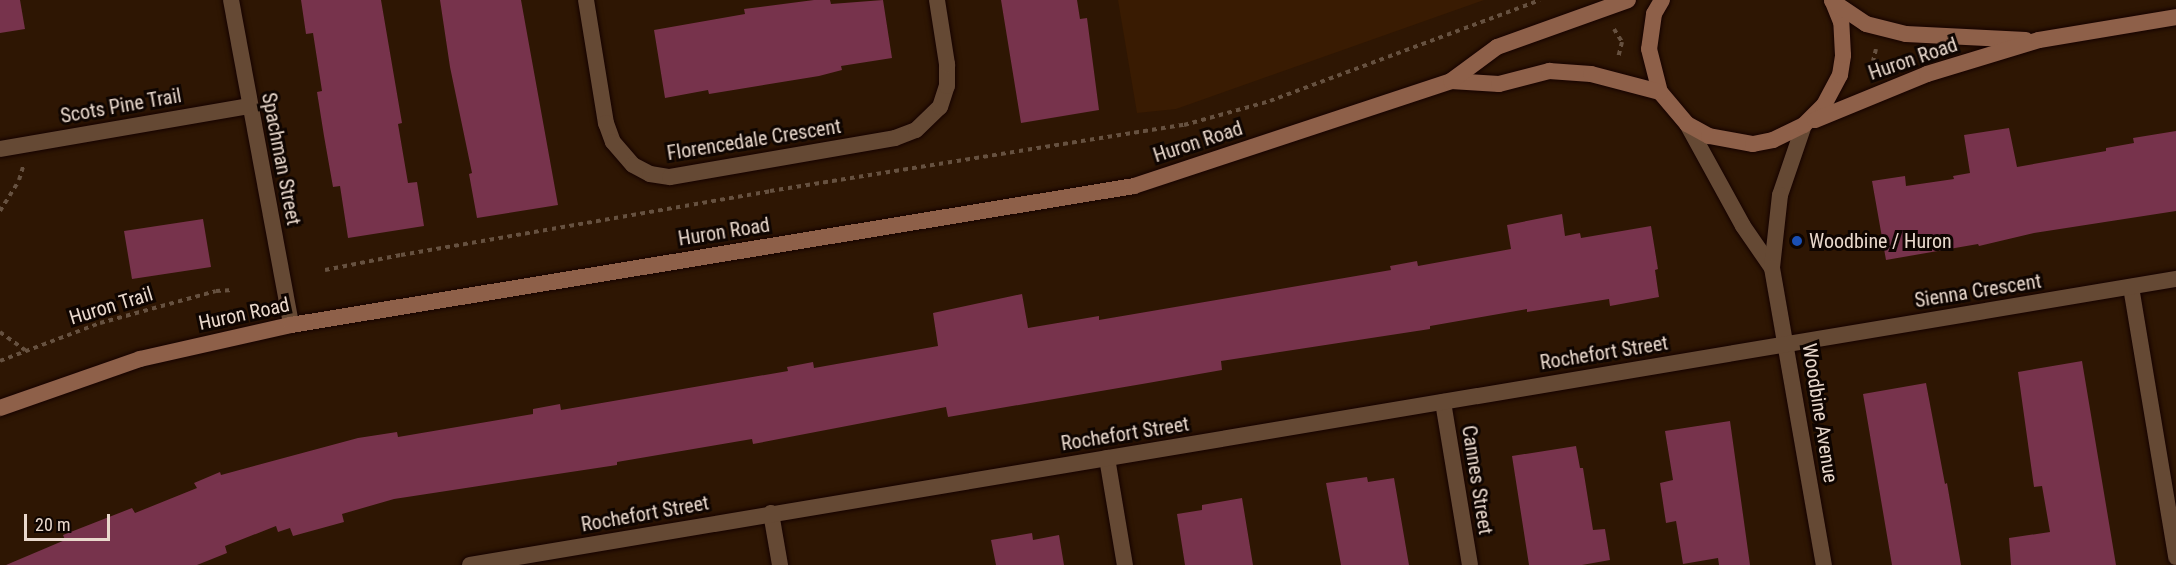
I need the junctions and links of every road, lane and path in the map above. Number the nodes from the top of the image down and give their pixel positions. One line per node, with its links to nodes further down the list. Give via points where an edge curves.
1 (231, 0): 16 (street, Spachman Street)
2 (586, 0): 3 (street, Florencedale Crescent, via 606,123 613,142 633,165 650,174 670,177 895,138 916,130 939,107 947,86)
3 (937, 0)
4 (1540, 0): 23 (path, via 1270,101 1184,124 759,193)
5 (1628, 0): 14 (main road, Huron Road, via 1497,47)
6 (1662, 0): 15 (main road, via 1654,14 1649,48)
7 (1832, 0): 10 (main road, Huron Road, via 1866,24 1906,34); 18 (main road, via 1841,22 1844,56 1840,75 1824,105)
8 (2176, 17): 10 (main road, Huron Road)
9 (1611, 23): 12 (path, via 1622,42)
10 (2039, 40): 18 (main road, Huron Road, via 1927,74)
11 (1878, 41): 13 (path, via 1873,61)
12 (1616, 66)
13 (1879, 76)
14 (1451, 81): 15 (main road, Huron Road, via 1499,84 1549,71 1591,74); 27 (main road, Huron Road, via 1134,186)
15 (1660, 92): 17 (main road)
16 (249, 106): 19 (street, Scots Pine Trail); 27 (street, Spachman Street)
17 (1687, 124): 18 (main road, Huron Road, via 1709,136 1753,144 1773,140); 22 (street, Woodbine Avenue, via 1743,226)
18 (1804, 125): 22 (street, Woodbine Avenue, via 1780,195)
19 (29, 145): 20 (street, Scots Pine Trail); 21 (path, via 19,180)
20 (0, 149)
21 (0, 211)
22 (1772, 268): 29 (street, Woodbine Avenue)
23 (325, 270)
24 (2176, 279): 25 (street, Sienna Crescent)
25 (2131, 287): 29 (street, Sienna Crescent); 36 (street)
26 (233, 290): 30 (path, Huron Trail, via 216,291 100,322)
27 (291, 325): 33 (main road, Huron Road, via 140,359)
28 (0, 332): 30 (path)
29 (1787, 344): 32 (street, Rochefort Street); 41 (street, Woodbine Avenue)
30 (26, 350): 31 (path, Huron Trail)
31 (0, 361)
32 (1443, 402): 34 (street, Rochefort Street); 40 (street, Cannes Street)
33 (0, 408)
34 (1107, 458): 35 (street, Rochefort Street); 39 (street)
35 (771, 513): 37 (street, Rochefort Street); 38 (street)
36 (2176, 557)
37 (470, 565)
38 (780, 565)
39 (1125, 565)
40 (1470, 565)
41 (1824, 565)

